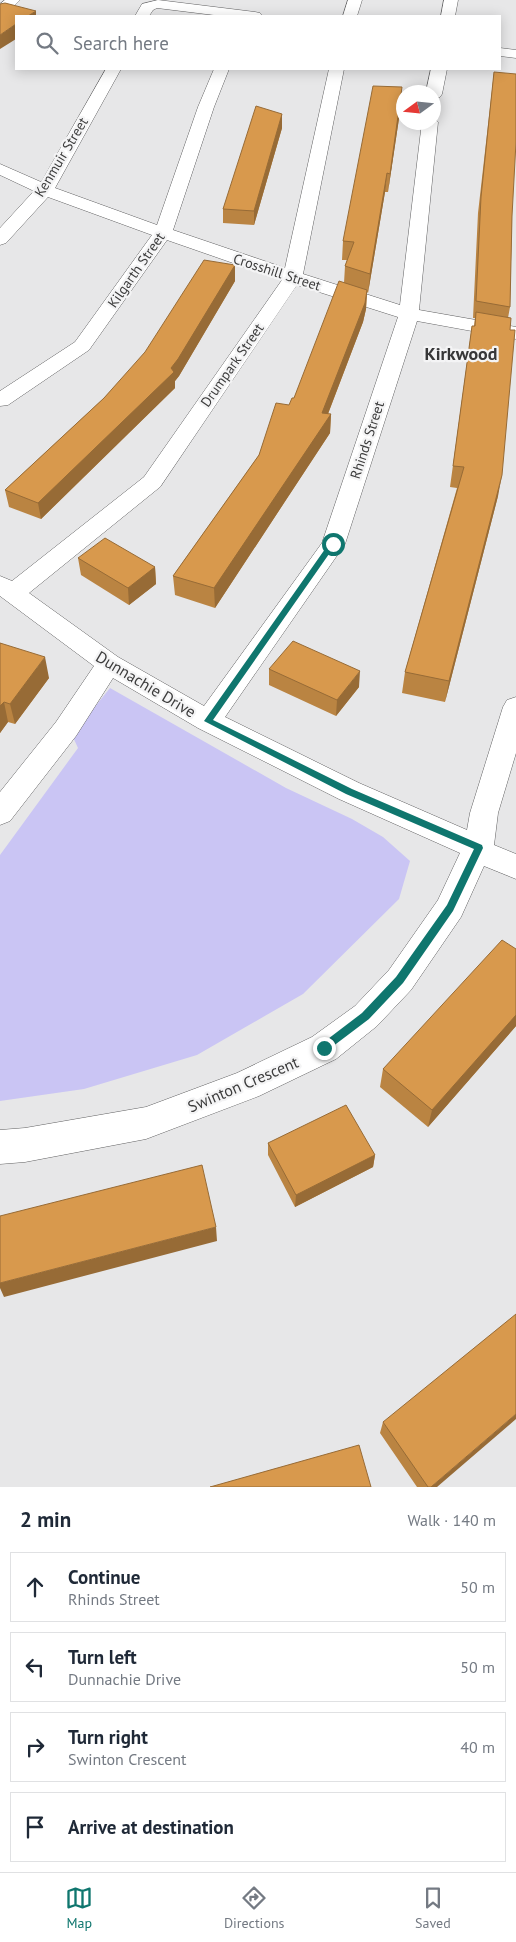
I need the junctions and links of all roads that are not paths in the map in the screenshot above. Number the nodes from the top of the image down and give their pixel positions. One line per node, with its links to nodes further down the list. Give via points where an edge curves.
1 (13, 0): 5 (street)
2 (250, 0): 8 (street)
3 (355, 0): 9 (street)
4 (451, 0): 10 (street)
5 (0, 12)
6 (143, 15): 7 (street, via 147,7 156,4)
7 (240, 15)
8 (248, 15)
9 (350, 15)
10 (448, 15)
11 (501, 52): 12 (street)
12 (516, 54)
13 (112, 70): 20 (street, Kenmuir Street)
14 (222, 70): 21 (street, Kilgarth Street)
15 (337, 70): 23 (street, Drumpark Street)
16 (439, 70): 17 (street)
17 (436, 85)
18 (429, 130): 24 (street, Rhinds Street)
19 (0, 169): 20 (street, Crosshill Street)
20 (45, 190): 21 (street, Crosshill Street); 22 (street, Kenmuir Street)
21 (163, 233): 23 (street, Crosshill Street); 26 (street, Kilgarth Street, via 82,346)
22 (0, 240)
23 (293, 277): 24 (street, Crosshill Street); 27 (street, Drumpark Street, via 152,482)
24 (409, 314): 25 (street, Crosshill Street); 30 (street, Rhinds Street, via 333,544)
25 (516, 333)
26 (0, 400)
27 (6, 588): 28 (street, Dunnachie Drive)
28 (109, 664): 30 (street, Dunnachie Drive); 31 (street, via 66,729)
29 (516, 708): 32 (street, Swinton Crescent, via 484,813)
30 (208, 721): 32 (street, Dunnachie Drive, via 349,791)
31 (0, 813)
32 (478, 849): 33 (street, Dunnachie Drive); 34 (street, Swinton Crescent, via 450,908 400,980 366,1016 324,1048 247,1086 146,1123)
33 (516, 867)
34 (0, 1147)

